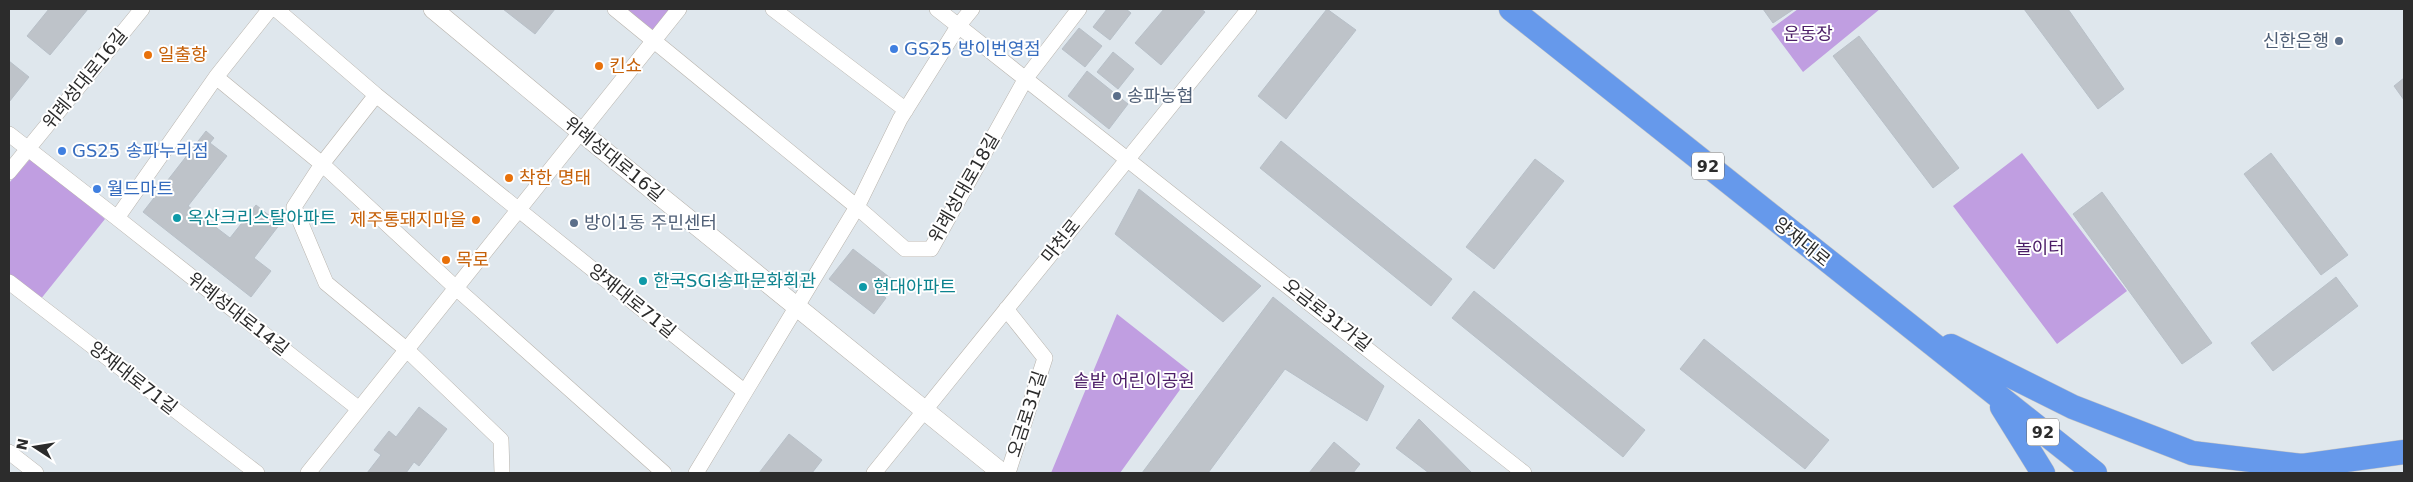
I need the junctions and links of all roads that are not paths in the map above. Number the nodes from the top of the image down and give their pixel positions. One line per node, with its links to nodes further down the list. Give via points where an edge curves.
1 (142, 9): 21 (street, 위례성대로16길)
2 (270, 9): 15 (street)
3 (276, 9): 17 (street, 양재대로71길)
4 (434, 9): 19 (street, 위례성대로16길)
5 (615, 9): 14 (street)
6 (679, 9): 14 (street)
7 (773, 9): 18 (street)
8 (937, 9): 13 (street)
9 (972, 9): 13 (street)
10 (1079, 9): 16 (street, 위례성대로18길)
11 (1249, 9): 22 (street, 마천로)
12 (1510, 9): 32 (main road, 양재대로 / 92)
13 (959, 25): 16 (street); 18 (street)
14 (654, 40): 19 (street); 25 (street)
15 (216, 77): 23 (street); 27 (street)
16 (1026, 78): 22 (street); 25 (street, 위례성대로18길, via 931,249 904,249)
17 (376, 95): 23 (street); 26 (street, 양재대로71길)
18 (906, 110): 25 (street)
19 (581, 132): 26 (street); 30 (street, 위례성대로16길)
20 (9, 134): 21 (street, 위례성대로14길)
21 (28, 148): 24 (street, 위례성대로16길); 27 (street, 위례성대로14길)
22 (1128, 158): 31 (street, 마천로); 49 (street, 오금로31가길)
23 (322, 164): 29 (street); 33 (street, via 294,207 326,283)
24 (9, 172)
25 (857, 207): 30 (street)
26 (519, 210): 29 (street); 35 (street, 양재대로71길)
27 (118, 218): 36 (street, 위례성대로14길)
28 (9, 282): 41 (street, 양재대로71길)
29 (456, 288): 33 (street); 44 (street)
30 (798, 306): 35 (street); 37 (street, 위례성대로16길)
31 (1006, 309): 37 (street, 마천로); 48 (street, 오금로31길, via 1045,358)
32 (1905, 323): 34 (main road, 양재대로 / 92); 39 (main road, via 2073,407 2192,453 2302,466)
33 (407, 350): 36 (street); 43 (street, via 501,440)
34 (1992, 391): 50 (main road); 51 (main road, 양재대로 / 92)
35 (745, 392): 45 (street)
36 (359, 409): 42 (street)
37 (924, 410): 46 (street, 마천로); 47 (street, 오금로31길)
38 (9, 452): 40 (street)
39 (2404, 452)
40 (36, 473)
41 (257, 473)
42 (308, 473)
43 (502, 473)
44 (664, 473)
45 (696, 473)
46 (874, 473)
47 (1002, 473)
48 (1008, 473)
49 (1524, 473)
50 (2043, 473)
51 (2095, 473)

